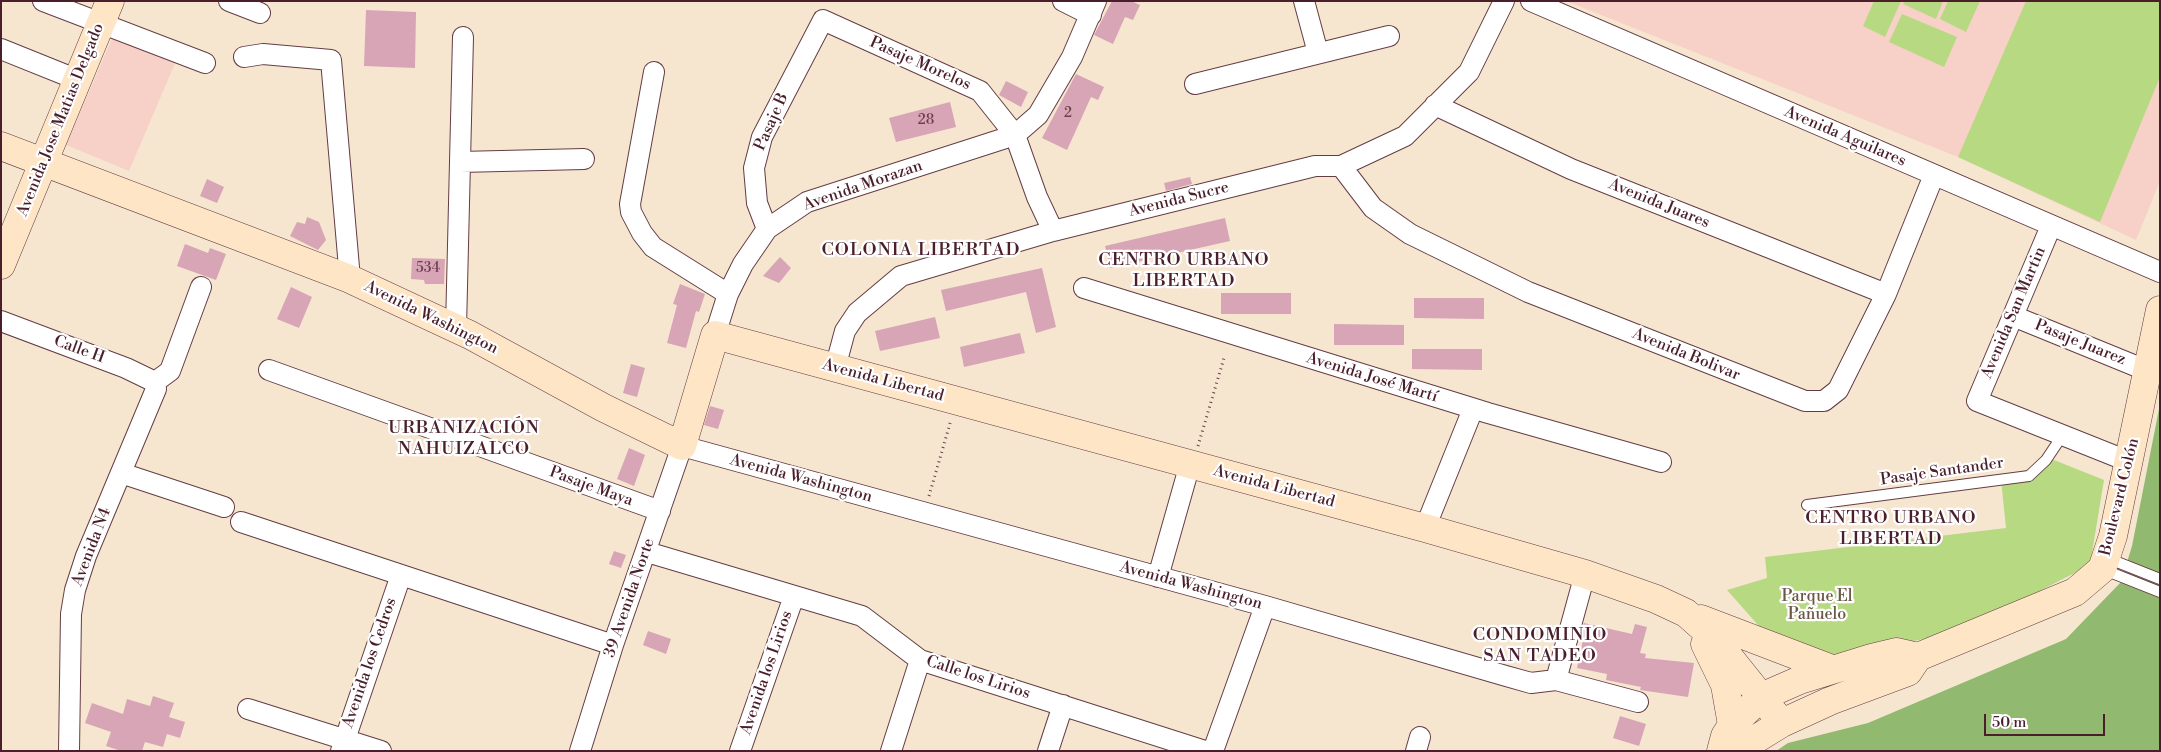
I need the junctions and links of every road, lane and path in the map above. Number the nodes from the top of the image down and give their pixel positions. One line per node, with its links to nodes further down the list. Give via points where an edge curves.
1 (43, 1): 9 (street)
2 (230, 1): 8 (street)
3 (1063, 1): 7 (street)
4 (1304, 1): 14 (street)
5 (1504, 1): 20 (street, Avenida Sucre, via 1469,72)
6 (1531, 1): 27 (street, Avenida Aguilares)
7 (1093, 8): 21 (street, via 1072,57 1038,115)
8 (260, 12)
9 (105, 13): 16 (street); 18 (main road, Avenida Jose Matias Delgado)
10 (823, 20): 21 (street, Pasaje Morelos, via 980,90); 29 (street, Pasaje B, via 762,137 754,168 757,203)
11 (1389, 36): 14 (street)
12 (463, 37): 24 (street)
13 (1, 49): 18 (street)
14 (1318, 53): 19 (street)
15 (244, 57): 33 (street, via 262,54 331,60)
16 (205, 63)
17 (654, 72): 36 (street, via 631,212 653,246)
18 (78, 80): 25 (main road, Avenida Jose Matias Delgado)
19 (1195, 84)
20 (1436, 105): 26 (street, Avenida Sucre, via 1405,136); 37 (street, Avenida Juares, via 1571,168)
21 (1015, 135): 29 (street, Avenida Morazan, via 806,202); 30 (street, Pasaje Morelos)
22 (1, 146): 25 (main road, Avenida Washington)
23 (584, 159): 24 (street)
24 (460, 162): 41 (street)
25 (44, 163): 31 (main road, Avenida Jose Matias Delgado); 33 (main road, Avenida Washington)
26 (1341, 166): 30 (street, Avenida Sucre, via 1314,166); 37 (street, Avenida Bolivar, via 1373,208 1410,234 1528,292 1805,401 1824,401 1838,390)
27 (1934, 175): 28 (street, Avenida Aguilares); 37 (street, Avenida Bolivar)
28 (2051, 226): 32 (street, Avenida Aguilares); 39 (street, Avenida San Martin)
29 (767, 229): 36 (street, Avenida Morazan, via 743,264)
30 (1053, 231): 44 (street, Avenida Sucre, via 901,276 857,313 845,331)
31 (1, 266)
32 (2160, 272)
33 (350, 279): 41 (main road, Avenida Washington)
34 (201, 287): 47 (street, via 170,371)
35 (1084, 288): 48 (street, Avenida José Martí)
36 (728, 294): 42 (street, Avenida Morazan)
37 (1886, 294)
38 (2160, 310): 46 (main road, Boulevard Colón)
39 (2013, 316): 46 (street, Pasaje Juarez); 50 (street, Avenida San Martin, via 1977,401)
40 (1, 321): 47 (street, Calle H)
41 (456, 328): 51 (main road, Avenida Washington)
42 (715, 335): 44 (main road, Avenida Libertad); 51 (main road, Avenida Morazan)
43 (1224, 358): 52 (path)
44 (835, 368): 52 (main road, Avenida Libertad)
45 (269, 370): 59 (street, Pasaje Maya)
46 (2148, 370): 54 (main road, Boulevard Colón)
47 (155, 382): 55 (street, Avenida N4, via 156,389)
48 (1473, 409): 53 (street, Avenida José Martí); 61 (street)
49 (953, 412): 56 (path)
50 (2062, 436): 54 (street); 57 (lane, Pasaje Santander, via 2046,460 2029,476)
51 (682, 446): 59 (street, 39 Avenida Norte); 66 (street, Avenida Washington)
52 (1194, 456): 61 (main road, Avenida Libertad); 66 (street)
53 (1661, 462)
54 (2130, 462): 63 (main road, Boulevard Colón)
55 (121, 473): 58 (street); 84 (street, Avenida N4, via 75,590 71,623)
56 (928, 498)
57 (1807, 505)
58 (224, 507)
59 (660, 512): 62 (street, 39 Avenida Norte)
60 (241, 522): 65 (street)
61 (1425, 528): 64 (main road, Avenida Libertad)
62 (647, 552): 69 (street, Calle los Lirios); 72 (street, 39 Avenida Norte)
63 (2104, 563): 67 (lane); 68 (lane); 73 (main road, Boulevard Colón, via 2075,592)
64 (1585, 574): 71 (main road, Avenida Libertad); 76 (street)
65 (401, 575): 72 (street); 83 (street, Avenida los Cedros)
66 (1158, 577): 70 (street, Avenida Washington)
67 (2160, 579)
68 (2160, 592)
69 (794, 596): 74 (street, Calle los Lirios, via 862,616); 87 (street, Avenida los Lirios)
70 (1265, 606): 76 (street, Avenida Washington, via 1532,683); 91 (street)
71 (1686, 613): 75 (main road); 77 (main road, Avenida Libertad, via 1713,637); 82 (main road, via 1716,662 1725,685)
72 (613, 645): 86 (street, 39 Avenida Norte)
73 (1918, 657): 75 (main road, via 1896,652); 81 (main road, via 1908,672)
74 (920, 660): 79 (street, Calle los Lirios); 88 (street)
75 (1832, 669): 77 (main road)
76 (1556, 680): 78 (street, Avenida Washington)
77 (1761, 697): 81 (main road, Avenida Libertad); 82 (main road)
78 (1638, 702)
79 (1063, 705): 89 (street); 90 (street, Calle los Lirios)
80 (248, 709): 83 (street)
81 (1782, 723): 82 (main road, via 1740,749)
82 (1732, 738): 92 (main road, via 1725,736)
83 (342, 745): 85 (street)
84 (69, 751)
85 (381, 751)
86 (580, 751)
87 (740, 751)
88 (891, 751)
89 (1048, 751)
90 (1205, 751)
91 (1212, 751)
92 (1721, 751)

